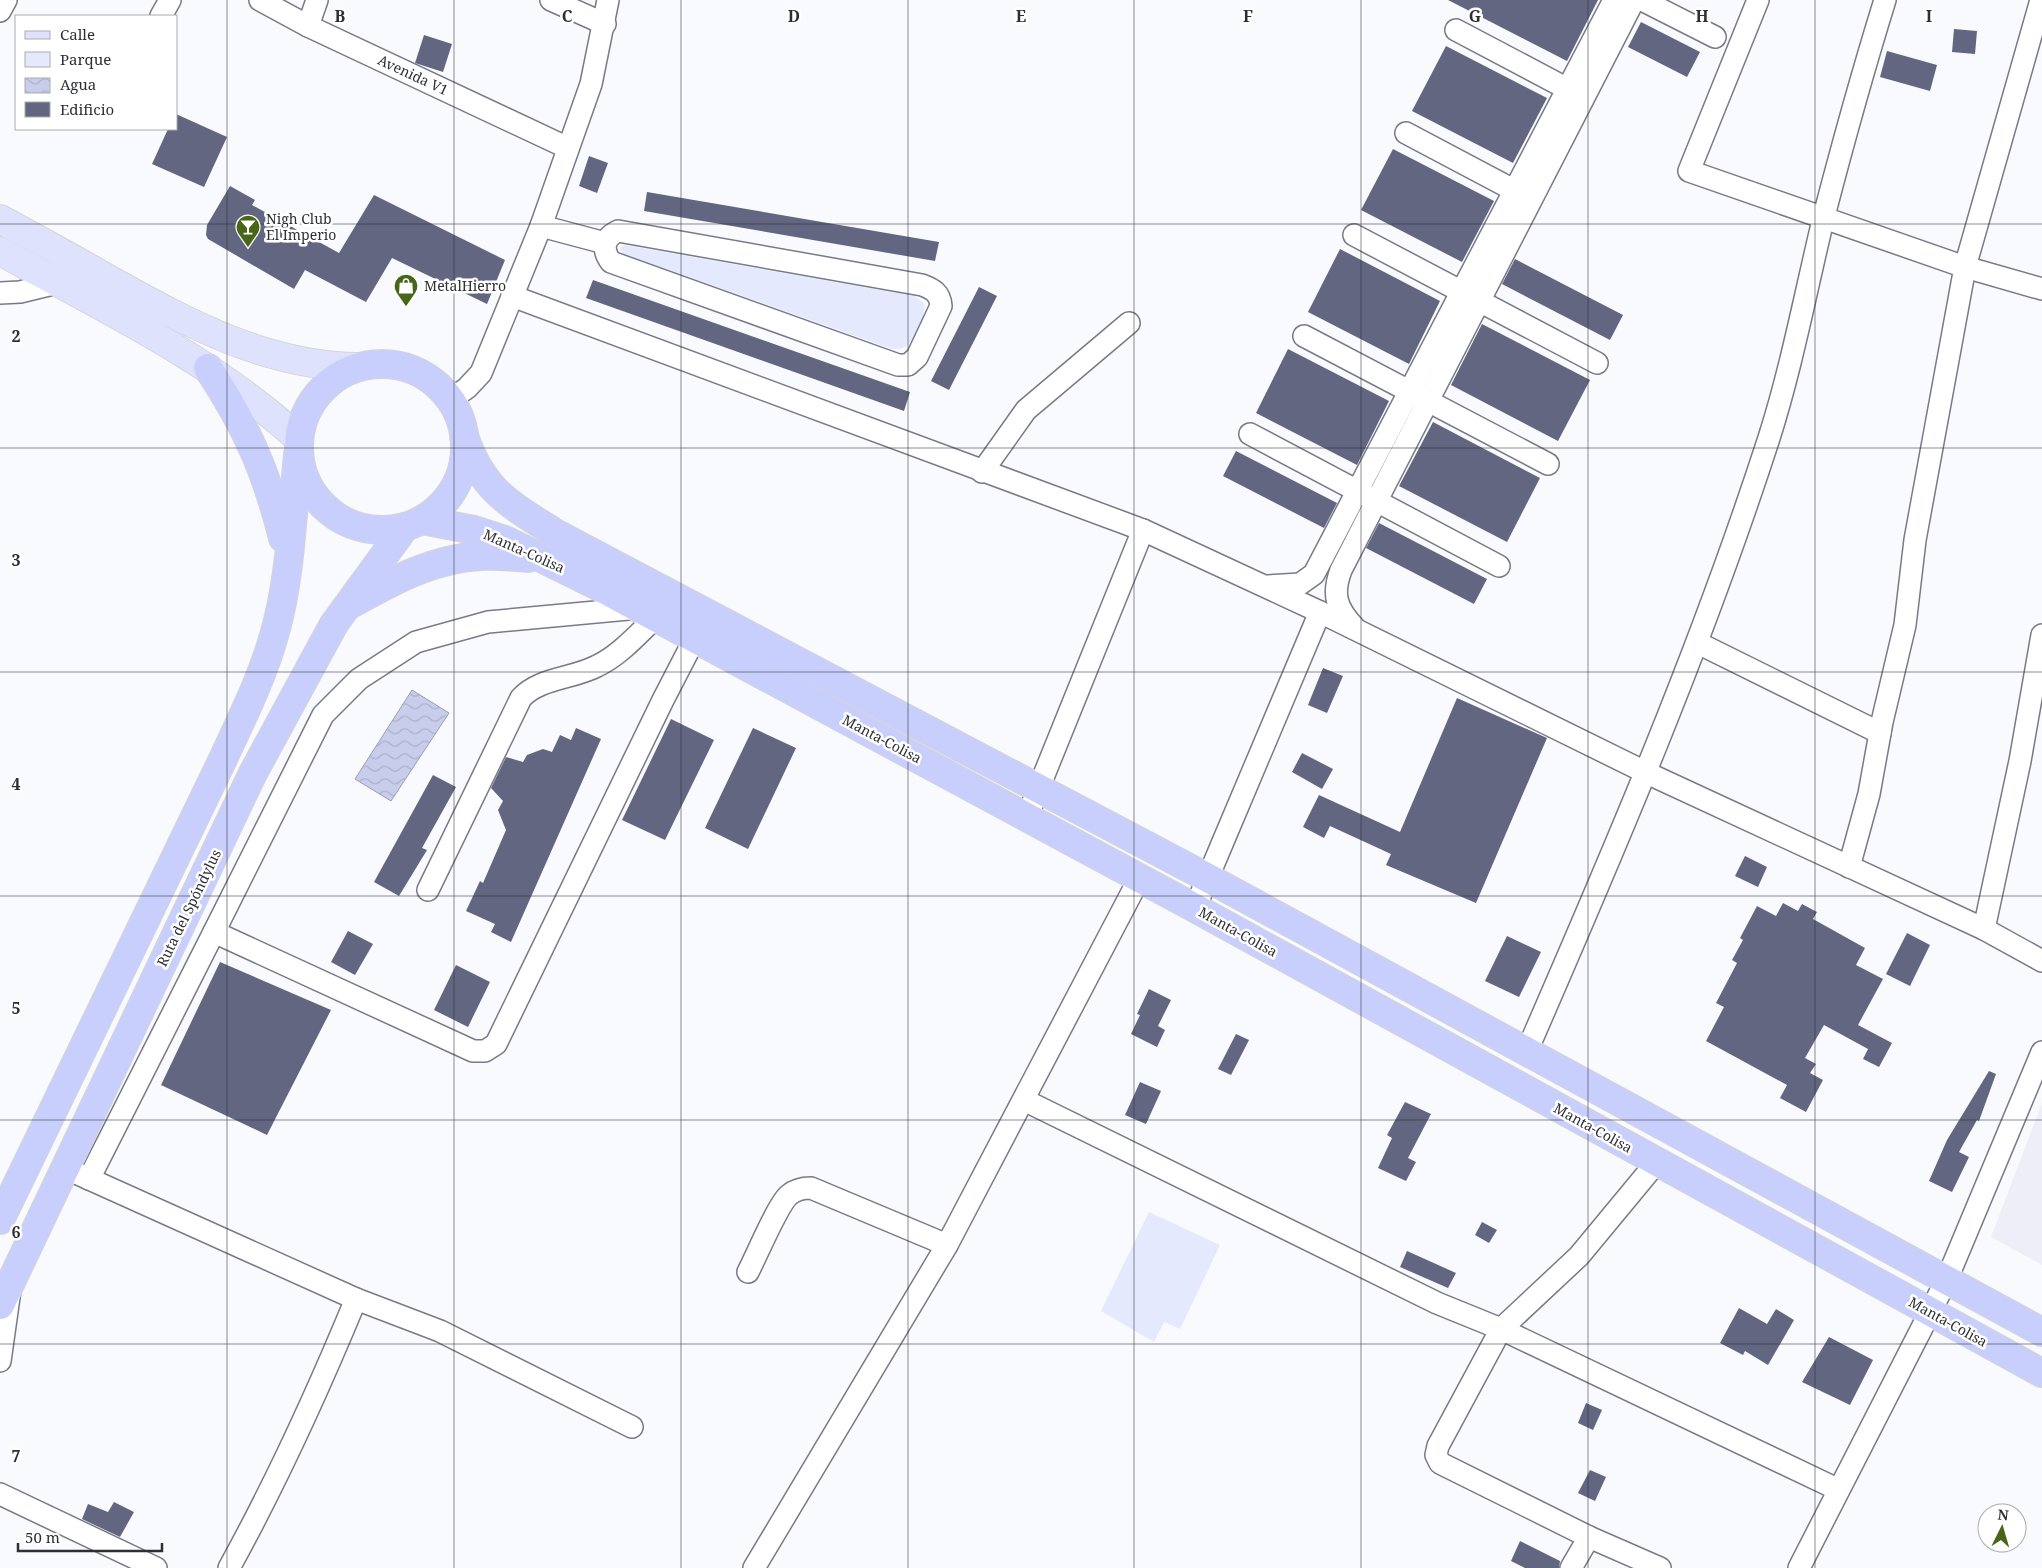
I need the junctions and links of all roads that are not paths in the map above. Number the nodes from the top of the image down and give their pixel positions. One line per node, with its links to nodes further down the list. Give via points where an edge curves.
1 (6, 0): 13 (street)
2 (170, 0): 14 (street)
3 (260, 0): 16 (street, Avenida V1)
4 (317, 0): 16 (street)
5 (551, 0): 15 (street)
6 (608, 0): 15 (street)
7 (1614, 0): 19 (street)
8 (1634, 0): 19 (street)
9 (1642, 0): 18 (street)
10 (1758, 0): 23 (street, via 1689,171)
11 (1885, 0): 23 (street)
12 (2041, 0): 29 (street)
13 (0, 11)
14 (162, 15)
15 (605, 24): 21 (street, via 591,84)
16 (308, 26): 21 (street, Avenida V1)
17 (1456, 30): 19 (street)
18 (1715, 36)
19 (1575, 93): 22 (street)
20 (1406, 133): 22 (street)
21 (568, 148): 25 (street)
22 (1523, 195): 34 (street)
23 (1824, 217): 29 (street); 62 (street, via 1770,436)
24 (0, 219): 38 (main road, via 160,308 229,340 308,364)
25 (540, 226): 27 (street); 33 (street)
26 (1354, 235): 34 (street)
27 (605, 243): 27 (street, via 604,253 611,262 898,365 908,365 914,360 941,306 935,291 922,285 618,231 609,235)
28 (0, 252): 30 (main road)
29 (1965, 267): 31 (street); 63 (street, via 1916,540 1905,625)
30 (57, 282): 32 (street, via 20,292); 39 (main road)
31 (2042, 289)
32 (0, 293)
33 (512, 296): 41 (street, via 481,373); 46 (street)
34 (1472, 296): 37 (street); 40 (street)
35 (1130, 323): 46 (street, via 1026,410)
36 (1304, 336): 40 (street)
37 (1597, 363)
38 (359, 367): 41 (highway, via 400,366 436,384); 44 (highway, via 336,377 317,394 304,415)
39 (208, 368): 44 (main road, via 254,400); 51 (highway, via 247,432 261,464)
40 (1419, 397): 45 (street); 47 (street)
41 (450, 400): 43 (highway)
42 (1250, 434): 47 (street)
43 (464, 436): 48 (highway, via 464,460 456,484 442,505); 65 (highway, Manta-Colisa, via 474,462 487,481 510,504 555,533)
44 (298, 447): 48 (highway, via 304,478 316,499 334,515 356,526 381,530); 51 (highway)
45 (1548, 464)
46 (982, 472): 49 (street)
47 (1368, 496): 50 (street); 53 (street); 54 (street)
48 (414, 523): 52 (highway, Manta-Colisa, via 474,530 505,540); 56 (highway, Ruta del Spóndylus)
49 (1143, 530): 55 (street); 65 (street)
50 (1324, 556): 53 (street); 55 (street, via 1308,580 1293,586)
51 (287, 557): 74 (highway, via 273,640 255,688)
52 (542, 558): 56 (highway, via 482,556 432,565 404,575); 57 (highway, Manta-Colisa)
53 (1343, 565): 59 (street, via 1336,582 1337,604)
54 (1499, 566)
55 (1263, 586): 58 (street)
56 (346, 608): 76 (highway, Ruta del Spóndylus, via 312,660 253,773)
57 (648, 612): 61 (highway, Manta-Colisa); 70 (street, via 611,658 572,677 529,688 520,698); 73 (street, via 488,622 416,642 359,679 323,715)
58 (1320, 612): 59 (street); 68 (street)
59 (1357, 630): 64 (street)
60 (2042, 635): 72 (street, via 2020,761)
61 (695, 638): 66 (highway, Manta-Colisa); 73 (street, via 496,1044 486,1051 473,1051)
62 (1698, 643): 63 (street); 64 (street)
63 (1880, 733): 67 (street, via 1869,794)
64 (1647, 773): 67 (street); 78 (street)
65 (1039, 787): 66 (street); 68 (highway, Manta-Colisa)
66 (1027, 817): 69 (highway, Manta-Colisa)
67 (1849, 867): 72 (street)
68 (1208, 878): 71 (street); 78 (highway, Manta-Colisa)
69 (1139, 879): 71 (highway, Manta-Colisa); 79 (street)
70 (428, 890)
71 (1195, 908): 80 (highway, Manta-Colisa)
72 (1984, 928): 75 (street)
73 (214, 932): 83 (street)
74 (128, 956): 76 (highway); 85 (highway)
75 (2042, 961)
76 (160, 968): 81 (highway, Ruta del Spóndylus)
77 (2042, 1052): 89 (street)
78 (1526, 1053): 82 (highway, Manta-Colisa)
79 (1024, 1100): 86 (street); 93 (street, via 1437,1302)
80 (1656, 1163): 84 (highway, Manta-Colisa); 93 (street, via 1579,1256)
81 (65, 1168): 83 (street); 87 (highway, Ruta del Spóndylus)
82 (1746, 1171): 84 (highway); 89 (highway, Manta-Colisa)
83 (89, 1180): 90 (street)
84 (1729, 1202): 92 (highway, Manta-Colisa)
85 (0, 1220)
86 (947, 1245): 88 (street, via 811,1188 804,1188 785,1199); 103 (street)
87 (9, 1272): 91 (highway, Ruta del Spóndylus); 95 (street)
88 (748, 1272)
89 (1947, 1279): 92 (street); 94 (highway, Manta-Colisa)
90 (356, 1299): 97 (street, via 440,1331); 102 (street, via 266,1501)
91 (0, 1305)
92 (1930, 1312): 96 (highway, Manta-Colisa); 98 (street)
93 (1501, 1329): 98 (street); 100 (street, via 1436,1455 1440,1463)
94 (2042, 1332)
95 (0, 1361)
96 (2042, 1373)
97 (632, 1427)
98 (1837, 1489): 106 (street)
99 (0, 1494): 101 (street)
100 (1588, 1537): 104 (street); 105 (street)
101 (156, 1568)
102 (230, 1568)
103 (754, 1568)
104 (1572, 1568)
105 (1660, 1568)
106 (1799, 1568)

